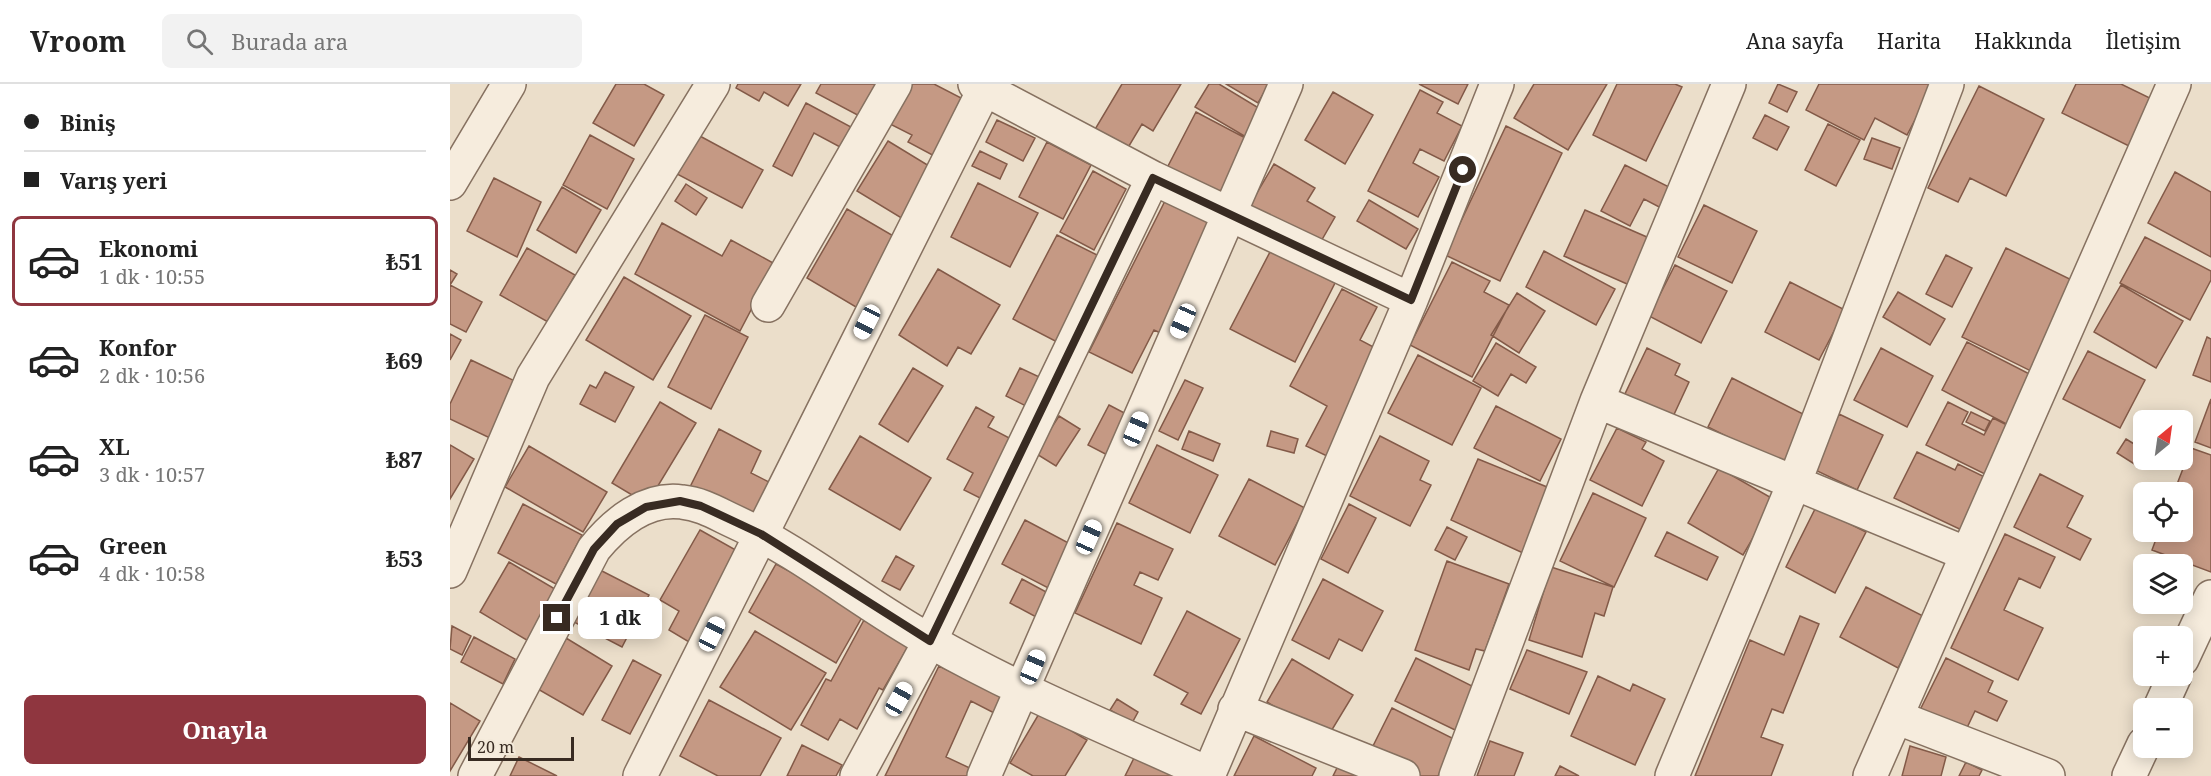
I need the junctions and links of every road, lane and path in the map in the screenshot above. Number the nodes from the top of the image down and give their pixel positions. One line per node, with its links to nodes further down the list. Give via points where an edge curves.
1 (509, 84): 11 (street)
2 (713, 84): 19 (street, via 533,377)
3 (895, 84): 14 (street)
4 (1286, 84): 12 (street)
5 (1497, 84): 13 (street)
6 (1729, 84): 15 (street)
7 (1947, 84): 16 (street)
8 (2174, 84): 18 (street)
9 (982, 86): 10 (street); 17 (street)
10 (1153, 178): 12 (street); 22 (street)
11 (450, 183)
12 (1229, 213): 13 (street); 23 (street)
13 (1411, 300): 24 (street)
14 (768, 305)
15 (1598, 401): 16 (street); 33 (street)
16 (1795, 481): 18 (street); 34 (street)
17 (761, 534): 22 (street); 28 (street, via 701,506 680,501 646,507 617,524 594,549); 29 (street)
18 (1967, 554): 25 (street)
19 (450, 571)
20 (2211, 597): 21 (street)
21 (2193, 635)
22 (930, 641): 23 (street); 30 (street)
23 (1024, 689): 27 (street); 31 (street)
24 (1234, 709): 27 (street); 32 (street)
25 (1896, 717): 35 (street); 36 (street)
26 (2137, 758): 37 (street)
27 (1209, 775)
28 (476, 776)
29 (640, 776)
30 (857, 776)
31 (984, 776)
32 (1402, 776)
33 (1456, 776)
34 (1672, 776)
35 (1870, 776)
36 (2048, 776)
37 (2129, 776)

